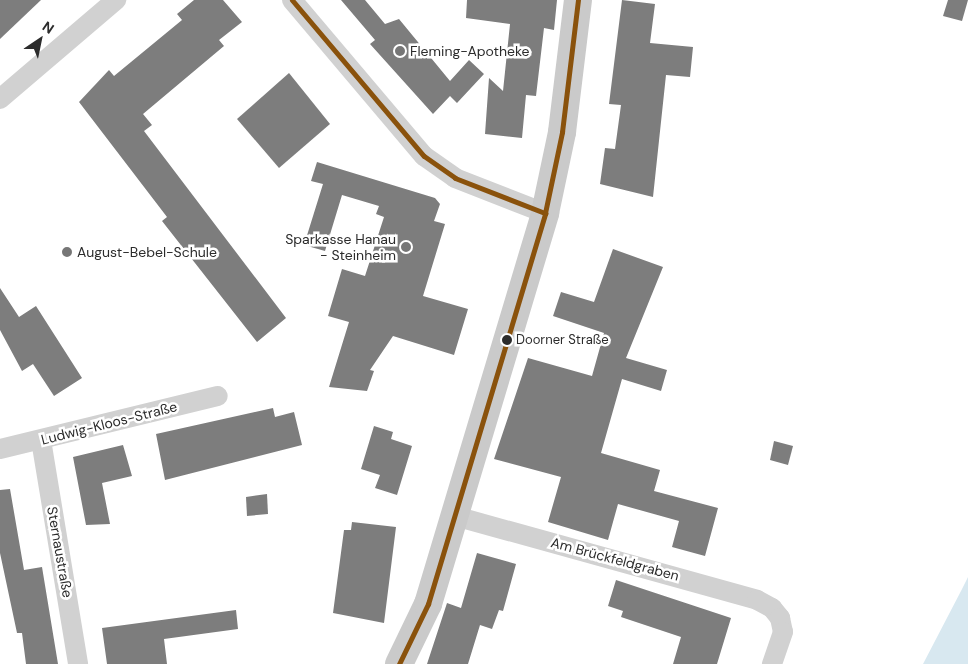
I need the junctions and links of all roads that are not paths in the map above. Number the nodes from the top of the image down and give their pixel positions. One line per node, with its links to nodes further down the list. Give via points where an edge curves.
1 (116, 0): 4 (street)
2 (292, 0): 5 (street, via 424,156 455,178)
3 (578, 0): 5 (main road, via 562,132)
4 (0, 99)
5 (545, 213): 9 (main road)
6 (218, 396): 7 (street, Ludwig-Kloos-Straße)
7 (41, 440): 8 (street, Ludwig-Kloos-Straße); 10 (street, Sternaustraße)
8 (0, 449)
9 (455, 516): 11 (main road, via 428,604); 12 (street, Am Brückfeldgraben, via 734,592 772,608 783,632)
10 (78, 664)
11 (399, 664)
12 (772, 664)

